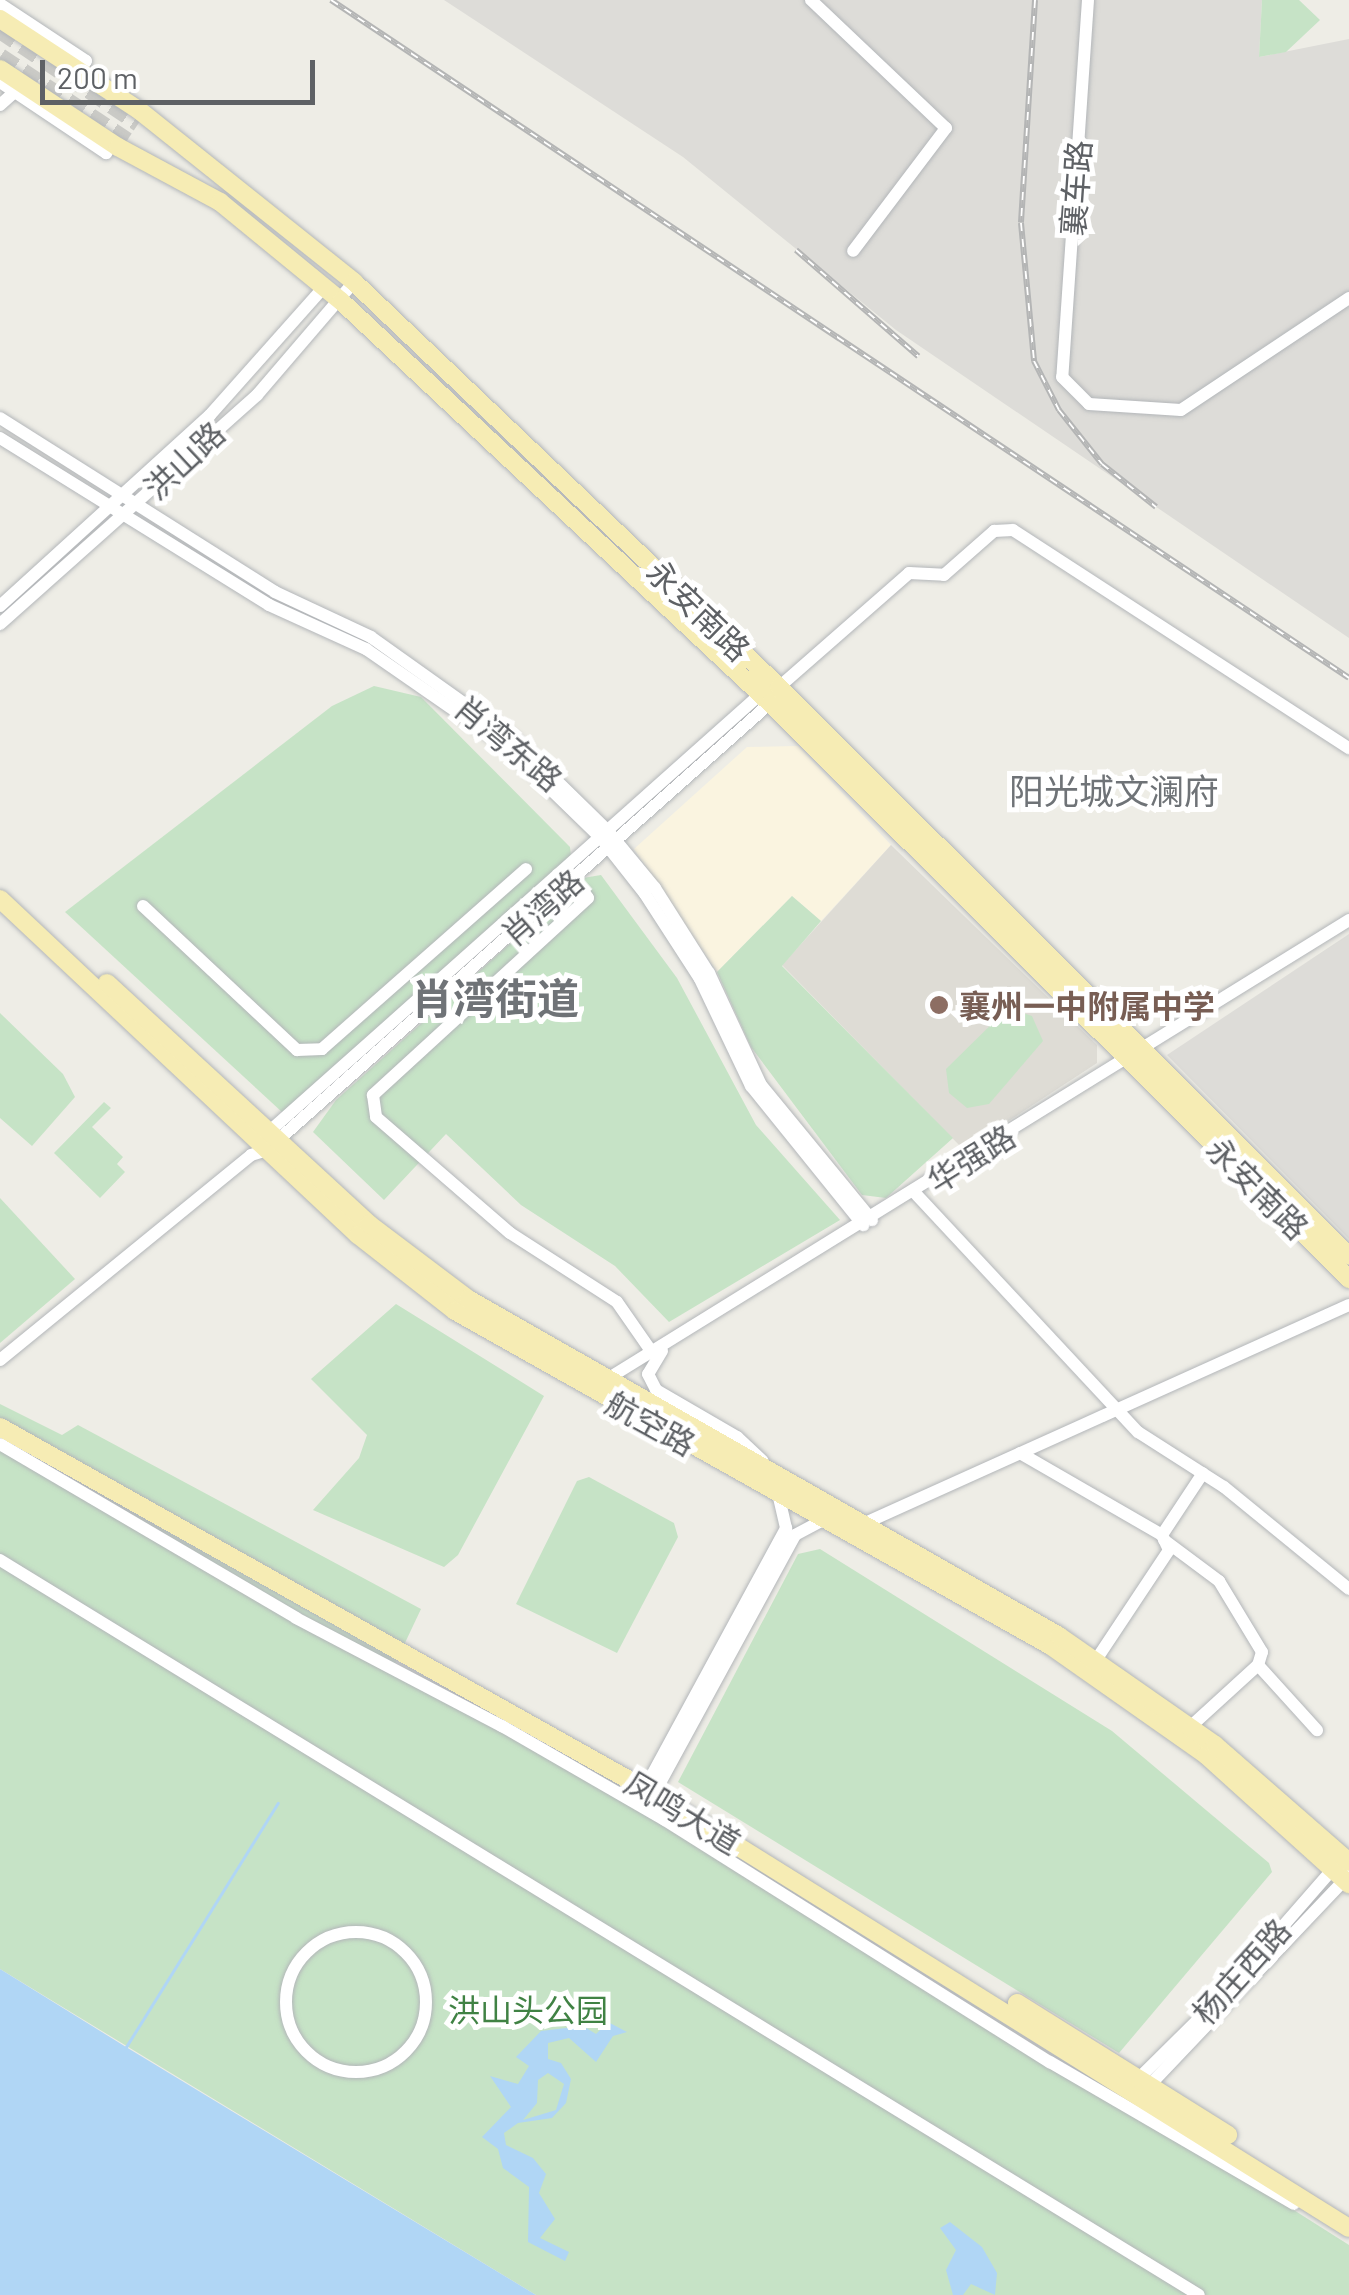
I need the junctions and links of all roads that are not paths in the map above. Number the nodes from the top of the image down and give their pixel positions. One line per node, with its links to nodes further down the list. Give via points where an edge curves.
1 (810, 0): 12 (street, via 946,128)
2 (1088, 0): 15 (street, 襄车路, via 1062,377 1089,404 1181,410)
3 (0, 4): 6 (street, via 86,61)
4 (0, 19): 6 (main road, 永安南路)
5 (0, 69): 8 (main road, 永安南路)
6 (79, 71): 11 (main road, 永安南路, via 140,111)
7 (0, 82): 8 (street)
8 (19, 88): 9 (street); 14 (main road, 永安南路, via 180,176)
9 (0, 105)
10 (140, 122): 11 (main road)
11 (192, 157): 13 (main road, 永安南路)
12 (853, 251)
13 (354, 282): 16 (street, 洪山路); 24 (main road, 永安南路)
14 (324, 287): 16 (main road, 永安南路); 19 (street, 洪山路, via 250,375)
15 (1349, 298)
16 (340, 301): 20 (street, 洪山路, via 257,396); 24 (main road, 永安南路)
17 (0, 418): 19 (street, 肖湾东路)
18 (0, 438): 21 (street, 肖湾东路)
19 (121, 497): 20 (street, 肖湾东路); 21 (street, 洪山路)
20 (136, 506): 21 (street, 洪山路); 26 (street, 肖湾东路, via 275,592 371,637 514,739)
21 (116, 513): 22 (street, 洪山路); 23 (street, 洪山路); 26 (street, 肖湾东路, via 269,605 366,649 506,746)
22 (0, 606)
23 (0, 624)
24 (773, 691): 25 (street, 肖湾路, via 909,573 944,575 994,532 1013,530); 26 (street, 肖湾路); 32 (main road, 永安南路)
25 (1349, 748)
26 (609, 840): 33 (street, 肖湾路); 35 (street, 肖湾东路, via 676,937 777,1125)
27 (526, 869): 30 (street, via 322,1049 297,1050)
28 (584, 892): 40 (street, via 588,898 374,1095 376,1117 510,1233 617,1302)
29 (0, 897): 33 (main road, 航空路)
30 (144, 906)
31 (1349, 920): 32 (street, 华强路)
32 (1137, 1054): 34 (street, 华强路); 36 (main road, 永安南路); 37 (main road, 永安南路)
33 (264, 1144): 41 (street, 肖湾路); 42 (main road, 航空路, via 468,1299); 43 (main road, 航空路, via 406,1275)
34 (915, 1193): 35 (street, 华强路); 44 (street)
35 (868, 1223): 39 (street, 华强路)
36 (1349, 1256)
37 (1349, 1279)
38 (1349, 1305): 44 (street)
39 (674, 1337): 40 (street, 华强路); 50 (street, via 652,1361 648,1374 656,1390 737,1437)
40 (652, 1350): 42 (street, 华强路)
41 (0, 1360)
42 (608, 1379): 43 (street, 华强路); 50 (main road, 航空路)
43 (588, 1388): 50 (main road, 航空路)
44 (1117, 1409): 48 (street); 49 (street, via 1138,1432)
45 (0, 1414): 56 (main road, 凤鸣大道)
46 (0, 1427): 56 (main road, 凤鸣大道)
47 (0, 1444): 56 (street)
48 (1020, 1453): 52 (street); 53 (street)
49 (1203, 1473): 53 (street); 55 (street)
50 (778, 1485): 51 (main road, 航空路); 52 (main road, 航空路); 62 (street, via 786,1528)
51 (826, 1519): 62 (street, via 795,1534); 63 (main road, 航空路, via 1031,1633 1206,1755)
52 (863, 1524): 58 (main road, 航空路)
53 (1163, 1538): 58 (street, via 1168,1550); 59 (street, via 1219,1581 1262,1652)
54 (0, 1560): 69 (street)
55 (1349, 1589)
56 (347, 1628): 57 (main road, 凤鸣大道); 57 (street)
57 (401, 1656): 62 (main road, 凤鸣大道); 68 (street, via 1050,2062)
58 (1096, 1660): 60 (main road, 航空路)
59 (1258, 1665): 60 (street); 61 (street)
60 (1190, 1728): 63 (main road, 航空路)
61 (1318, 1730)
62 (652, 1786): 65 (main road, 凤鸣大道)
63 (1345, 1868): 65 (street, 杨庄西路)
64 (294, 2035): 64 (street, via 286,2012 296,1965 334,1936 358,1932 396,1944 422,1978 425,2011 415,2041 377,2070 329,2067)
65 (1140, 2086): 66 (main road, 凤鸣大道); 67 (main road, 凤鸣大道)
66 (1349, 2214)
67 (1349, 2228)
68 (1349, 2238)
69 (1198, 2295)

